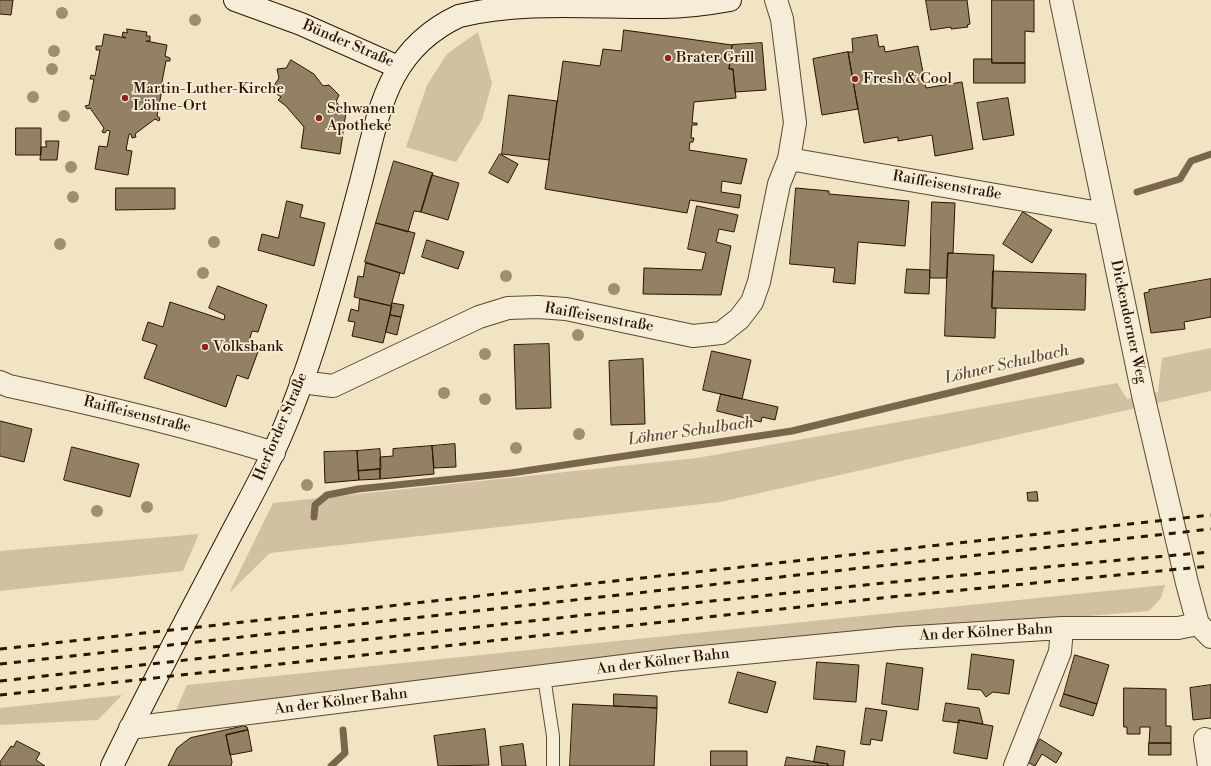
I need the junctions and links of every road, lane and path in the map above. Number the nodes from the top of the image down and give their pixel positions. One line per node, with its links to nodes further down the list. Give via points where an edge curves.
1 (235, 0): 6 (street, Bünder Straße, via 301,24)
2 (512, 0): 3 (street, Bünder Straße, via 663,7 705,5); 6 (street, Bünder Straße, via 458,16 433,32 412,50)
3 (730, 0)
4 (776, 0): 7 (street, Raiffeisenstraße, via 782,19 795,123)
5 (1060, 0): 8 (street, Dickendorner Weg)
6 (398, 67): 10 (street, Herforder Straße, via 380,111 330,294)
7 (789, 159): 8 (street, Raiffeisenstraße); 10 (street, Raiffeisenstraße, via 779,184 759,282 752,302 739,319 721,333 693,336 566,309 508,308 479,317 333,386)
8 (1105, 214): 13 (street, Dickendorner Weg, via 1145,403)
9 (0, 382): 11 (street, Raiffeisenstraße, via 203,431)
10 (301, 382): 11 (street, Herforder Straße)
11 (274, 453): 15 (street, Herforder Straße)
12 (1062, 628): 13 (street, An der Kölner Bahn); 14 (street, An der Kölner Bahn, via 899,638 671,660); 19 (street, via 1060,652)
13 (1204, 630)
14 (544, 677): 15 (street, An der Kölner Bahn); 18 (lane, via 553,736)
15 (130, 728): 17 (street, Herforder Straße)
16 (1205, 739): 20 (street)
17 (112, 766)
18 (553, 766)
19 (1015, 766)
20 (1209, 766)

